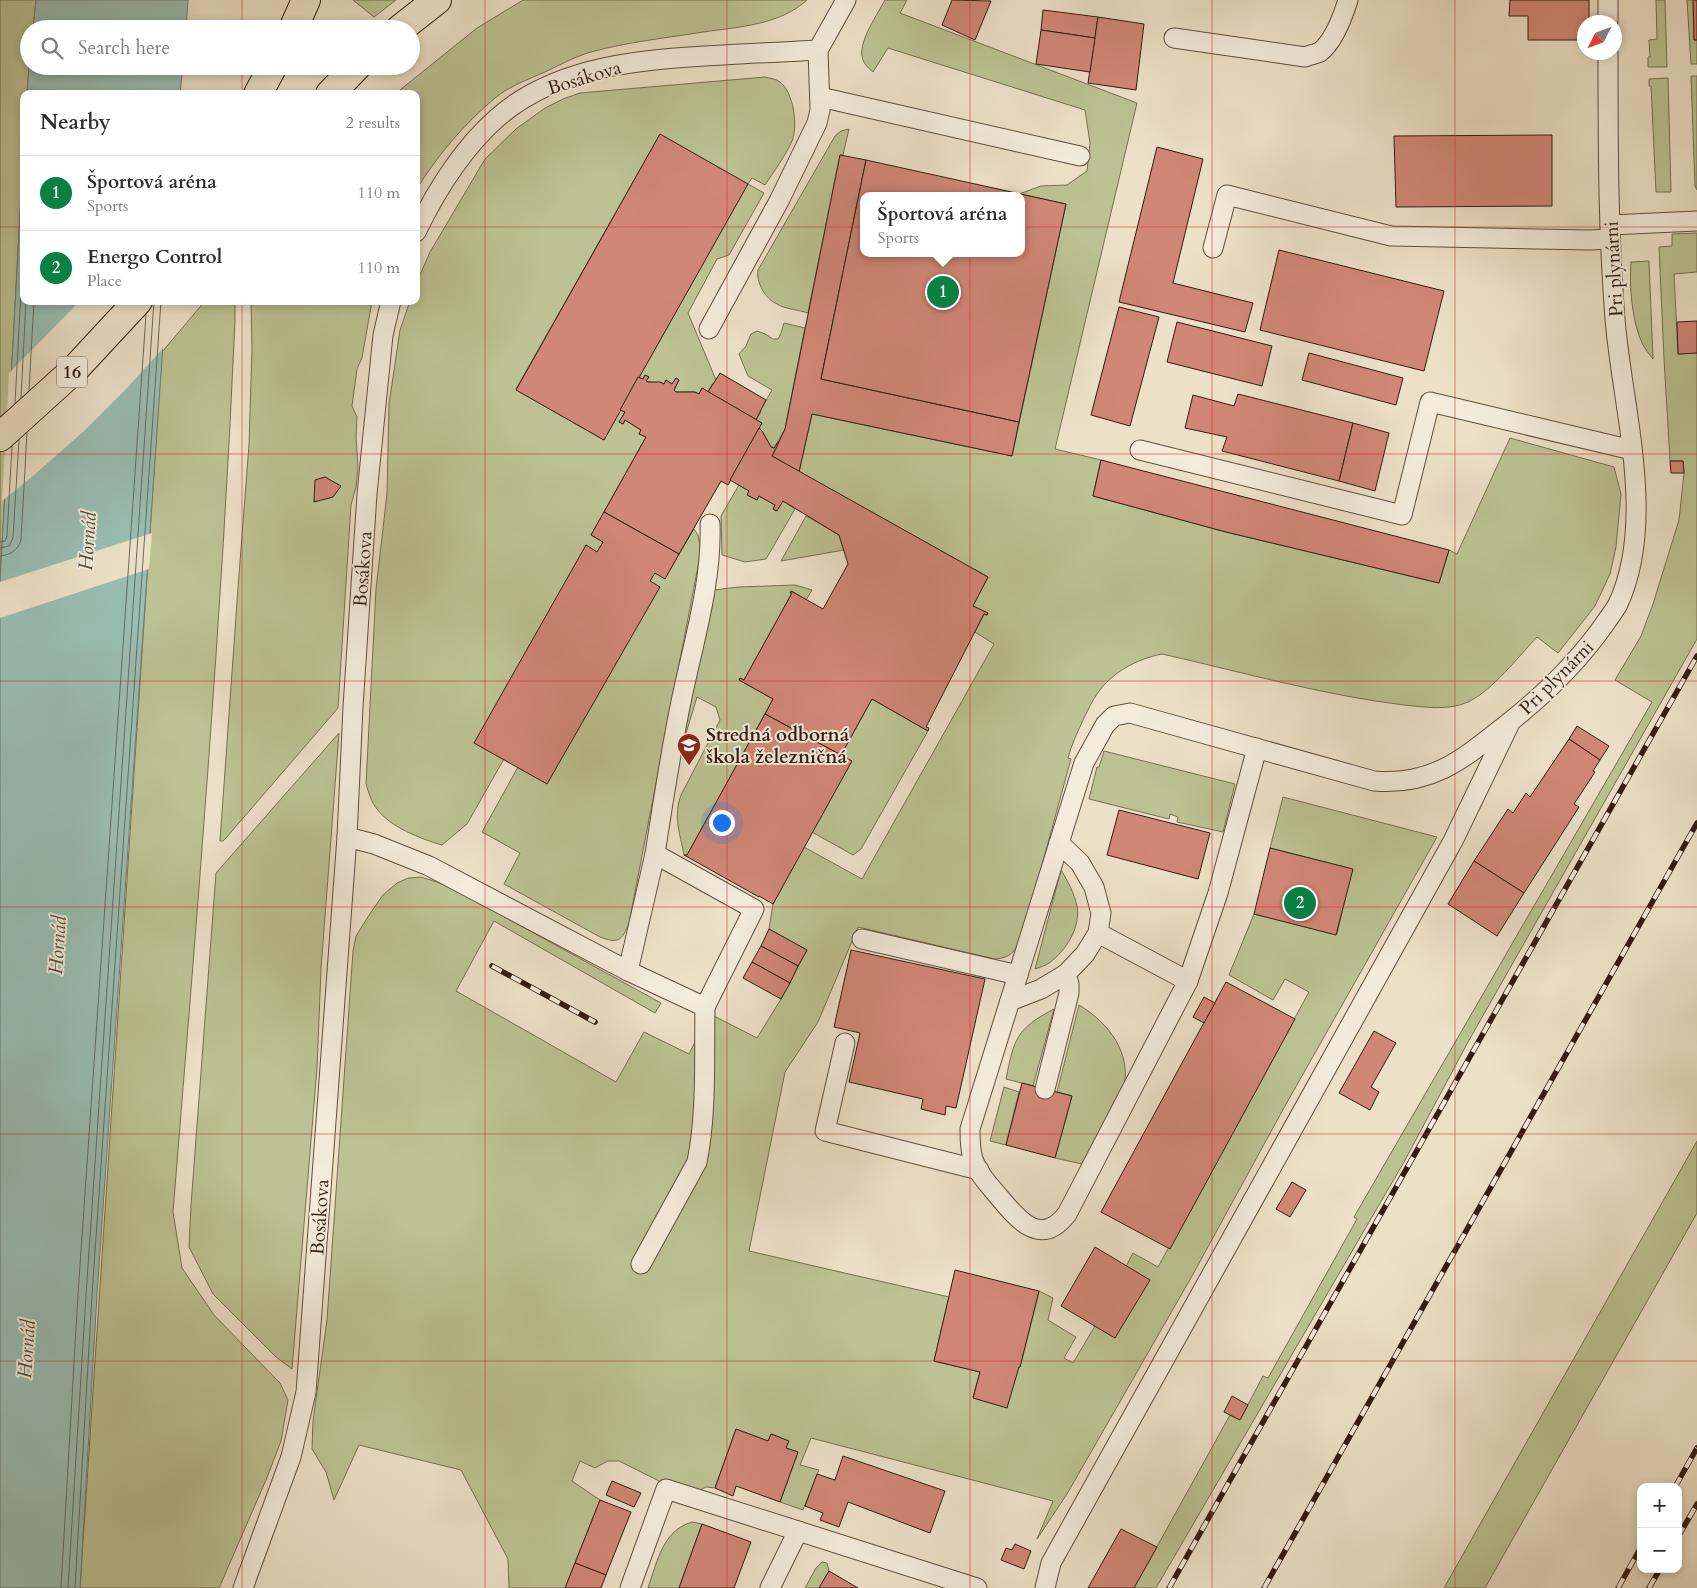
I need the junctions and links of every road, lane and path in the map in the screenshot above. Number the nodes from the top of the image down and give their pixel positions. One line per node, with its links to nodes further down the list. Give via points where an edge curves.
1 (306, 0): 7 (highway)
2 (437, 0): 8 (highway)
3 (846, 0): 10 (lane)
4 (1348, 0): 9 (lane, via 1333,36 1320,52 1305,57)
5 (1608, 0): 6 (lane)
6 (1608, 15)
7 (297, 20)
8 (411, 20)
9 (1174, 38)
10 (818, 50): 16 (lane); 19 (lane, Bosákova, via 628,63 573,77 540,90 497,118 471,146 436,194)
11 (1608, 60): 20 (lane, Pri plynárni)
12 (268, 75): 14 (highway)
13 (348, 75): 15 (highway)
14 (260, 90)
15 (334, 90)
16 (820, 97): 17 (lane); 24 (lane, via 817,123 808,143)
17 (1080, 156)
18 (1697, 221): 20 (lane)
19 (420, 224)
20 (1610, 232): 21 (lane, via 1580,240 1390,236 1227,195); 27 (lane, Pri plynárni, via 1615,320)
21 (1213, 248)
22 (134, 305): 25 (highway, 16, via 74,370)
23 (390, 305): 31 (lane, Bosákova, via 383,335 367,494 352,707)
24 (709, 330)
25 (0, 437)
26 (1140, 450): 27 (lane, via 1402,515 1430,402)
27 (1632, 450): 29 (lane, Pri plynárni, via 1636,508 1634,548 1618,605 1596,638 1566,672)
28 (710, 524): 33 (lane, via 707,581 673,738)
29 (1511, 721): 30 (lane, Pri plynárni, via 1462,759 1436,772 1391,782); 51 (lane, via 1453,841 1051,1563)
30 (1257, 748): 32 (lane, Pri plynárni, via 1130,713 1114,716 1105,725 1084,763); 39 (lane, via 1218,893)
31 (347, 837): 36 (lane, via 398,852 429,866); 47 (lane, Bosákova, via 306,1392 291,1457)
32 (1060, 843): 34 (lane, via 1080,863 1094,887 1101,913); 38 (lane)
33 (654, 854): 36 (lane); 41 (lane, via 754,909)
34 (1098, 933): 37 (lane, via 1085,954); 39 (lane)
35 (862, 939): 38 (lane)
36 (628, 971): 41 (lane)
37 (1066, 974): 40 (lane, via 1041,989); 43 (lane, via 1069,993)
38 (1018, 975): 40 (lane)
39 (1188, 981): 44 (lane, via 1060,1223 1044,1230 1026,1225)
40 (1010, 1001): 44 (lane, via 970,1129 971,1149)
41 (705, 1006): 45 (lane, via 703,1098 697,1162)
42 (845, 1043): 44 (lane, via 825,1131)
43 (1045, 1089)
44 (979, 1170)
45 (641, 1264)
46 (798, 1531): 48 (lane, via 666,1489); 49 (lane); 50 (lane)
47 (244, 1588)
48 (630, 1588)
49 (770, 1588)
50 (977, 1588)
51 (1045, 1588)

